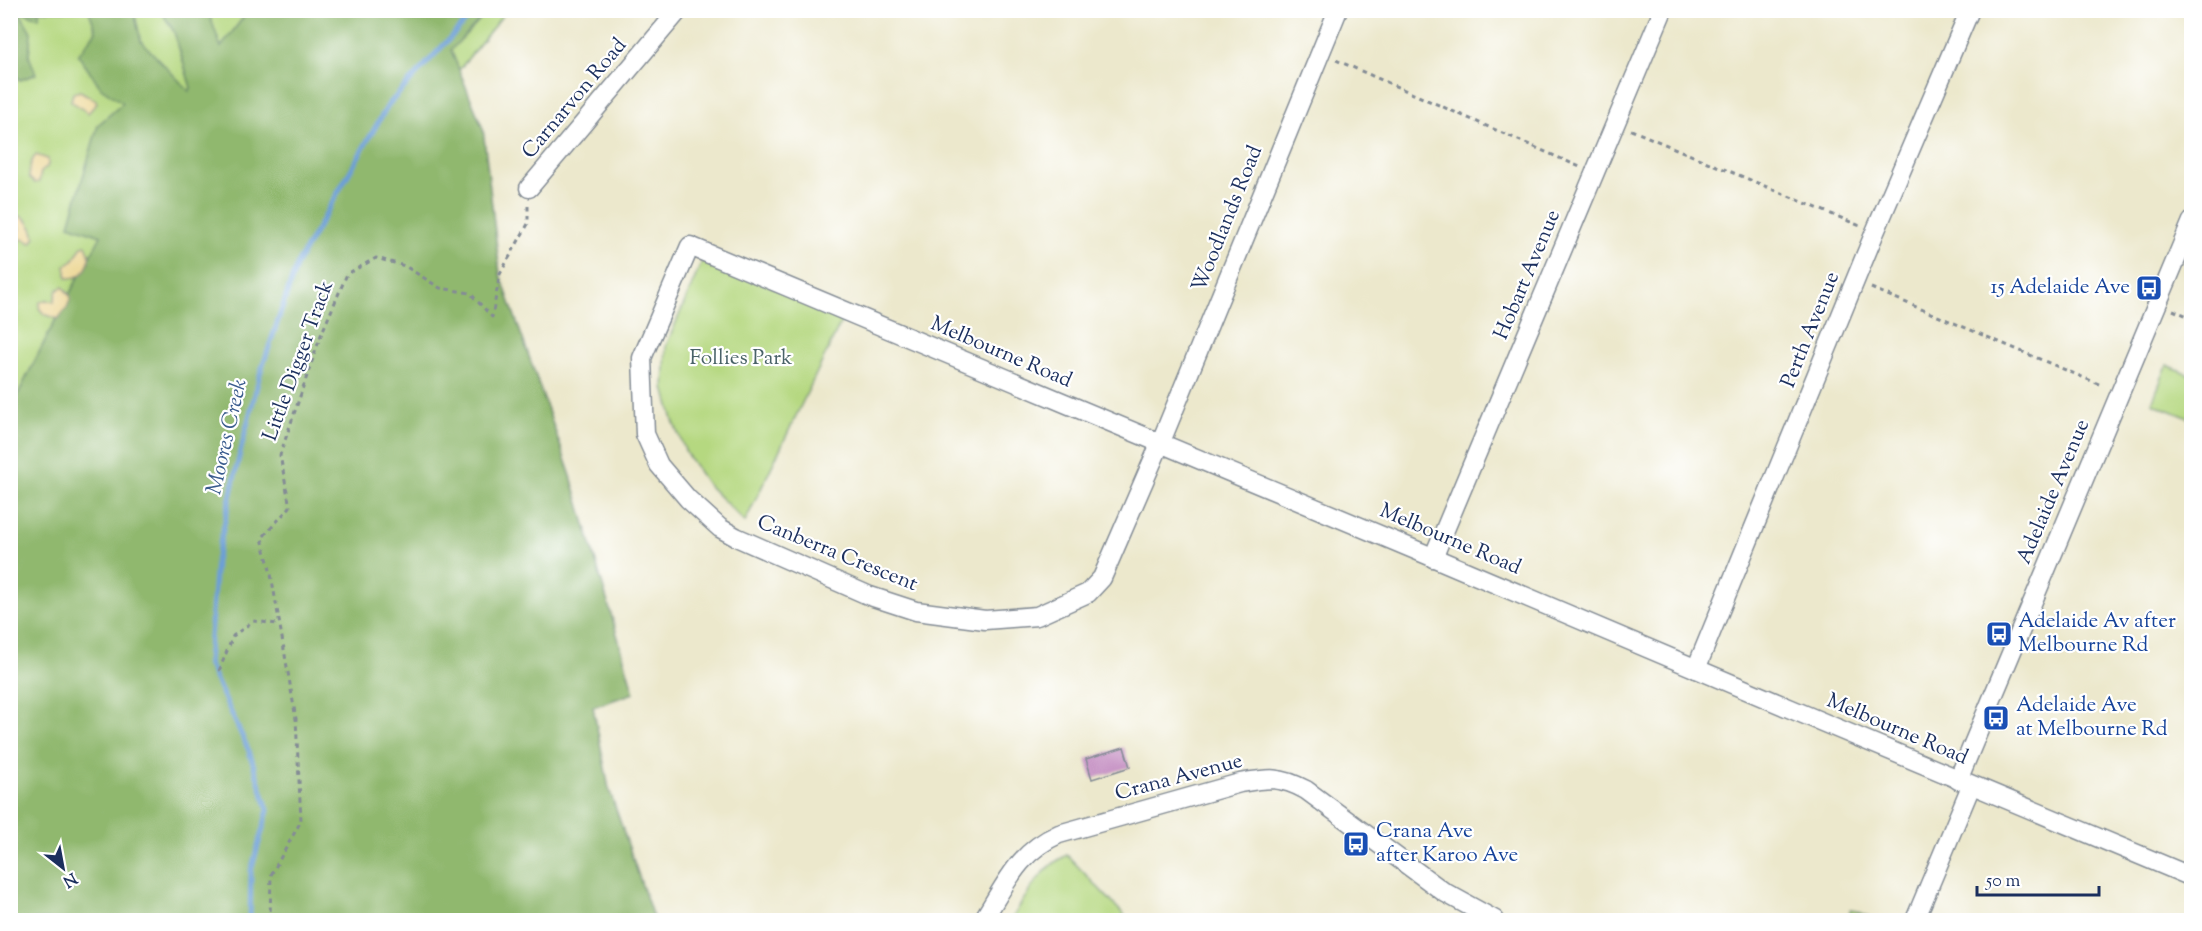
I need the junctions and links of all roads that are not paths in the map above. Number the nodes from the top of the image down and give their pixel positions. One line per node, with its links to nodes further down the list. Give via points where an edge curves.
1 (679, 10): 5 (street, Carnarvon Road)
2 (1663, 10): 9 (street, Hobart Avenue)
3 (1970, 10): 10 (street, Perth Avenue)
4 (1333, 12): 8 (street, Woodlands Road, via 1321,53)
5 (529, 188)
6 (2192, 221): 11 (street, Adelaide Avenue)
7 (690, 246): 8 (street, Melbourne Road); 8 (street, Canberra Crescent, via 642,357 645,434 658,465 720,528 870,596 916,611 985,620 1037,616 1088,593 1102,578)
8 (1160, 444): 9 (street, Melbourne Road)
9 (1433, 558): 10 (street, Melbourne Road)
10 (1696, 669): 11 (street, Melbourne Road)
11 (1965, 783): 12 (street, Melbourne Road); 15 (street, Adelaide Avenue)
12 (2192, 877)
13 (983, 921): 14 (street, Crana Avenue, via 1021,860 1040,842 1264,779 1287,780 1306,790 1444,892)
14 (1495, 921)
15 (1915, 921)

